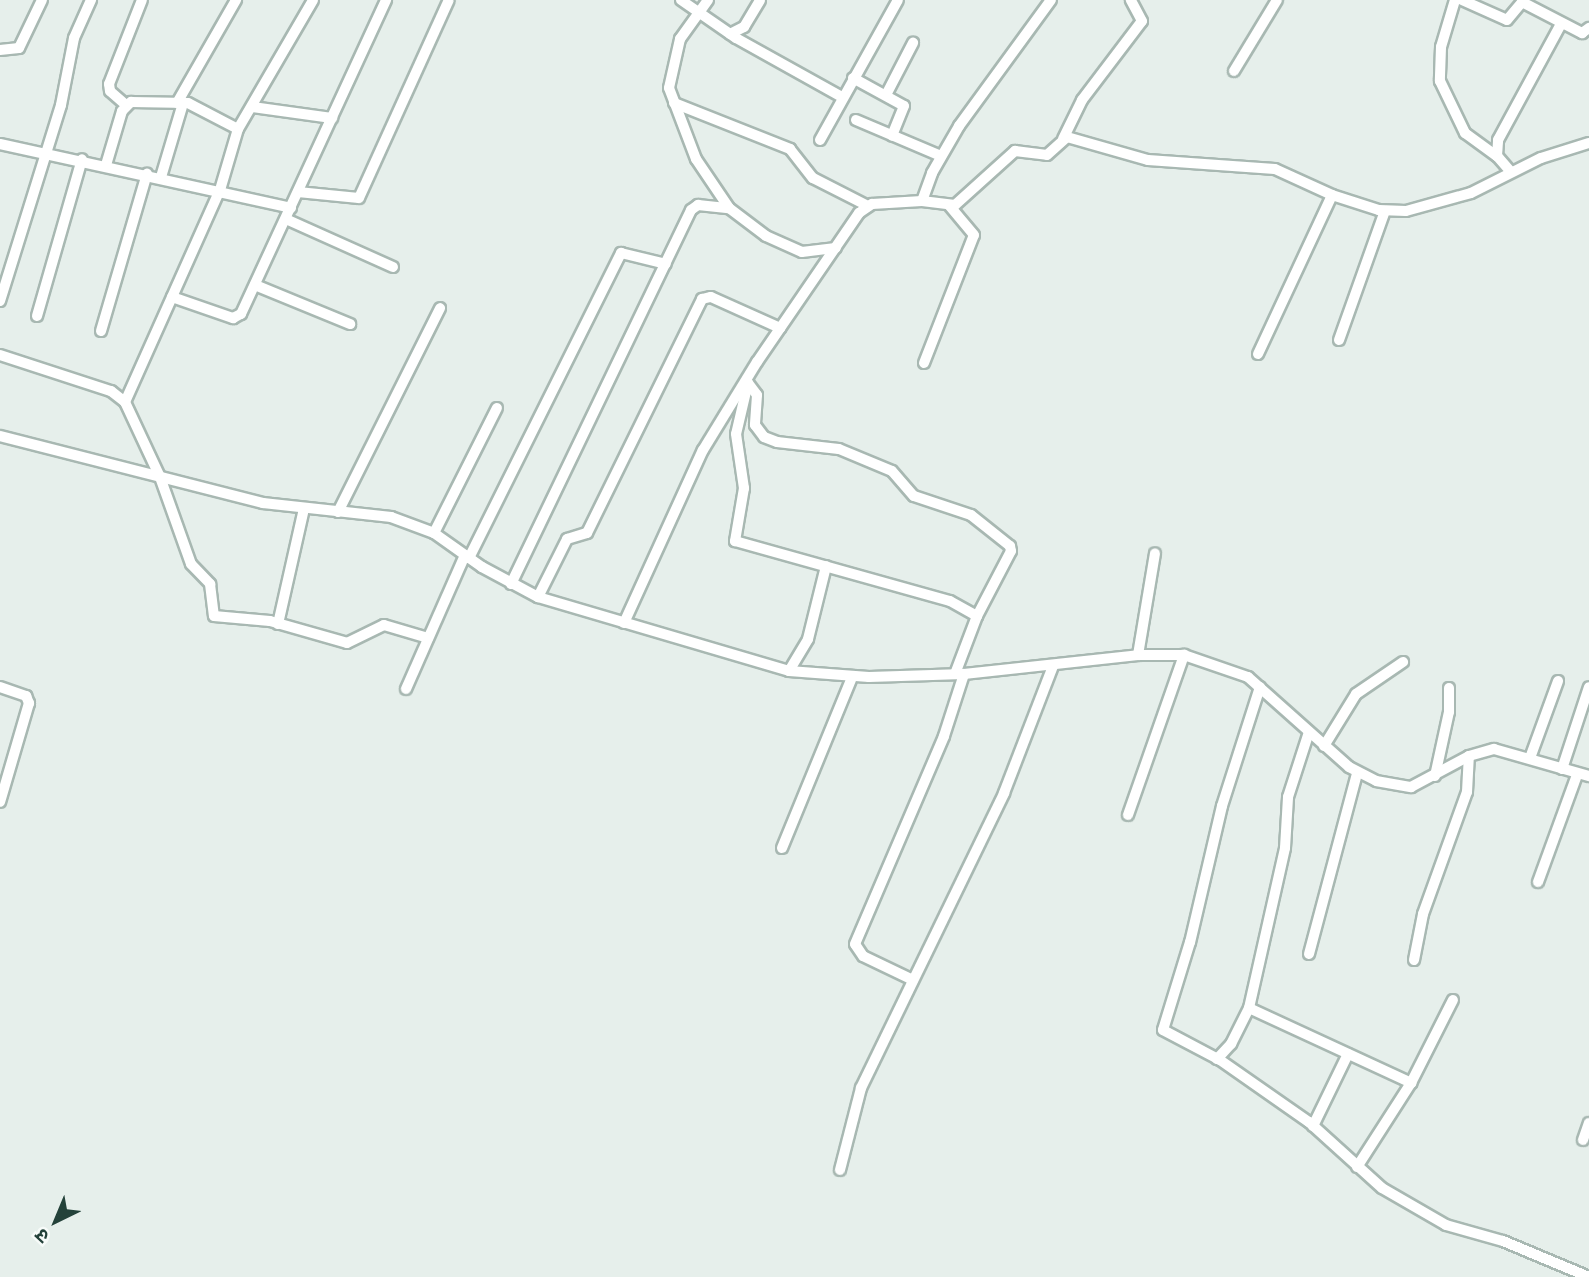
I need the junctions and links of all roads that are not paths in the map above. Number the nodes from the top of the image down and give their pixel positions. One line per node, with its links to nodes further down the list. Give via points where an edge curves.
1 (41, 0): 22 (street, via 19,48)
2 (91, 0): 39 (street, via 74,38)
3 (142, 0): 29 (street, via 109,84 110,91)
4 (236, 0): 27 (street)
5 (313, 0): 30 (street)
6 (386, 0): 31 (street)
7 (449, 0): 48 (street, via 359,198)
8 (681, 0): 17 (street)
9 (708, 0): 17 (street)
10 (760, 0): 20 (street, via 744,27)
11 (898, 0): 24 (street)
12 (1051, 0): 40 (street)
13 (1131, 0): 35 (street, via 1142,21 1082,100)
14 (1277, 0): 23 (street)
15 (1455, 0): 41 (street, via 1441,47 1440,81 1465,133)
16 (1462, 0): 18 (street, via 1507,20 1522,2)
17 (698, 12): 20 (street); 28 (street, via 680,39 668,80)
18 (1561, 24): 19 (street, via 1583,33); 41 (street, via 1498,141)
19 (1589, 28)
20 (730, 34): 26 (street)
21 (913, 43): 25 (street)
22 (0, 50)
23 (1234, 71)
24 (853, 78): 25 (street); 26 (street)
25 (886, 95): 34 (street, via 904,106)
26 (842, 97): 36 (street)
27 (180, 103): 29 (street); 33 (street); 46 (street)
28 (674, 103): 51 (street, via 793,150 813,178); 54 (street, via 696,159)
29 (126, 105): 43 (street)
30 (252, 107): 31 (street); 33 (street)
31 (332, 118): 48 (street)
32 (856, 120): 34 (street)
33 (239, 130): 47 (street)
34 (892, 136): 40 (street)
35 (1063, 139): 49 (street, via 1148,160 1275,169); 52 (street, via 1047,155 1013,152 959,203)
36 (820, 140)
37 (1589, 143): 44 (street)
38 (0, 144): 39 (street)
39 (47, 153): 42 (street); 62 (street)
40 (941, 156): 50 (street)
41 (1497, 156): 44 (street)
42 (82, 159): 43 (street); 64 (street)
43 (106, 165): 45 (street)
44 (1511, 172): 55 (street, via 1427,209)
45 (147, 174): 46 (street); 67 (street)
46 (161, 177): 47 (street)
47 (220, 190): 53 (street); 61 (street)
48 (298, 192): 53 (street)
49 (1332, 195): 55 (street); 69 (street)
50 (922, 201): 51 (street); 52 (street)
51 (868, 206): 57 (street)
52 (950, 206): 71 (street, via 974,235)
53 (291, 208): 56 (street)
54 (729, 208): 57 (street, via 795,249); 58 (street, via 694,206)
55 (1385, 211): 68 (street)
56 (288, 220): 59 (street); 60 (street)
57 (836, 248): 66 (street)
58 (666, 264): 81 (street, via 621,253); 83 (street)
59 (393, 267)
60 (255, 285): 61 (street, via 236,318); 65 (street)
61 (172, 297): 73 (street)
62 (0, 300)
63 (440, 308): 78 (street)
64 (37, 316)
65 (350, 324)
66 (780, 328): 72 (street); 84 (street, via 711,297 702,299 587,533 566,541)
67 (102, 331)
68 (1339, 340)
69 (1258, 354)
70 (0, 355): 73 (street, via 111,391)
71 (924, 363)
72 (749, 377): 82 (street, via 736,434 744,488 734,539); 85 (street, via 757,395 755,425 764,437 839,449 892,471 914,496 971,514 1010,546); 86 (street, via 703,450)
73 (125, 402): 76 (street)
74 (497, 408): 79 (street)
75 (0, 436): 76 (street)
76 (160, 477): 77 (street); 87 (street, via 191,564 210,584 214,616)
77 (304, 509): 78 (street); 87 (street)
78 (338, 512): 79 (street, via 391,517)
79 (434, 533): 81 (street)
80 (1155, 552): 89 (street)
81 (467, 556): 83 (street); 88 (street)
82 (826, 566): 85 (street, via 950,601); 93 (street, via 808,639)
83 (511, 584): 84 (street)
84 (538, 597): 86 (street)
85 (977, 617): 94 (street)
86 (624, 623): 93 (street)
87 (278, 624): 88 (street, via 347,643 384,625)
88 (428, 638): 101 (street)
89 (1138, 655): 90 (street); 92 (street)
90 (1184, 655): 98 (street, via 1209,660); 112 (street)
91 (1403, 662): 103 (street, via 1356,694)
92 (1054, 666): 94 (street); 117 (street, via 1004,793)
93 (789, 671): 95 (street)
94 (959, 674): 95 (street); 117 (street, via 944,736 855,944 863,956)
95 (852, 677): 113 (street)
96 (1558, 681): 105 (street)
97 (0, 687): 111 (street, via 26,696 29,703)
98 (1260, 687): 102 (street); 121 (street, via 1222,806 1190,942 1162,1025 1166,1035)
99 (1589, 687): 106 (street)
100 (1449, 688): 109 (street, via 1449,712)
101 (406, 689)
102 (1309, 732): 103 (street); 119 (street, via 1288,797 1285,848)
103 (1324, 746): 107 (street)
104 (1469, 756): 105 (street, via 1494,749); 109 (street); 116 (street, via 1467,792 1423,914)
105 (1530, 758): 106 (street)
106 (1562, 769): 108 (street)
107 (1357, 773): 109 (street, via 1397,787 1411,787); 115 (street)
108 (1577, 775): 110 (street); 114 (street)
109 (1435, 776)
110 (1589, 776)
111 (0, 802)
112 (1128, 815)
113 (782, 848)
114 (1538, 882)
115 (1309, 954)
116 (1414, 960)
117 (913, 980): 127 (street, via 861,1088)
118 (1453, 1000): 122 (street)
119 (1249, 1008): 120 (street); 121 (street, via 1231,1044)
120 (1348, 1054): 122 (street); 124 (street)
121 (1217, 1059): 124 (street)
122 (1411, 1083): 126 (street)
123 (1589, 1123): 125 (street)
124 (1313, 1125): 126 (street)
125 (1583, 1140)
126 (1357, 1167): 128 (street, via 1382,1188 1446,1224 1503,1241)
127 (840, 1170)
128 (1589, 1277)

